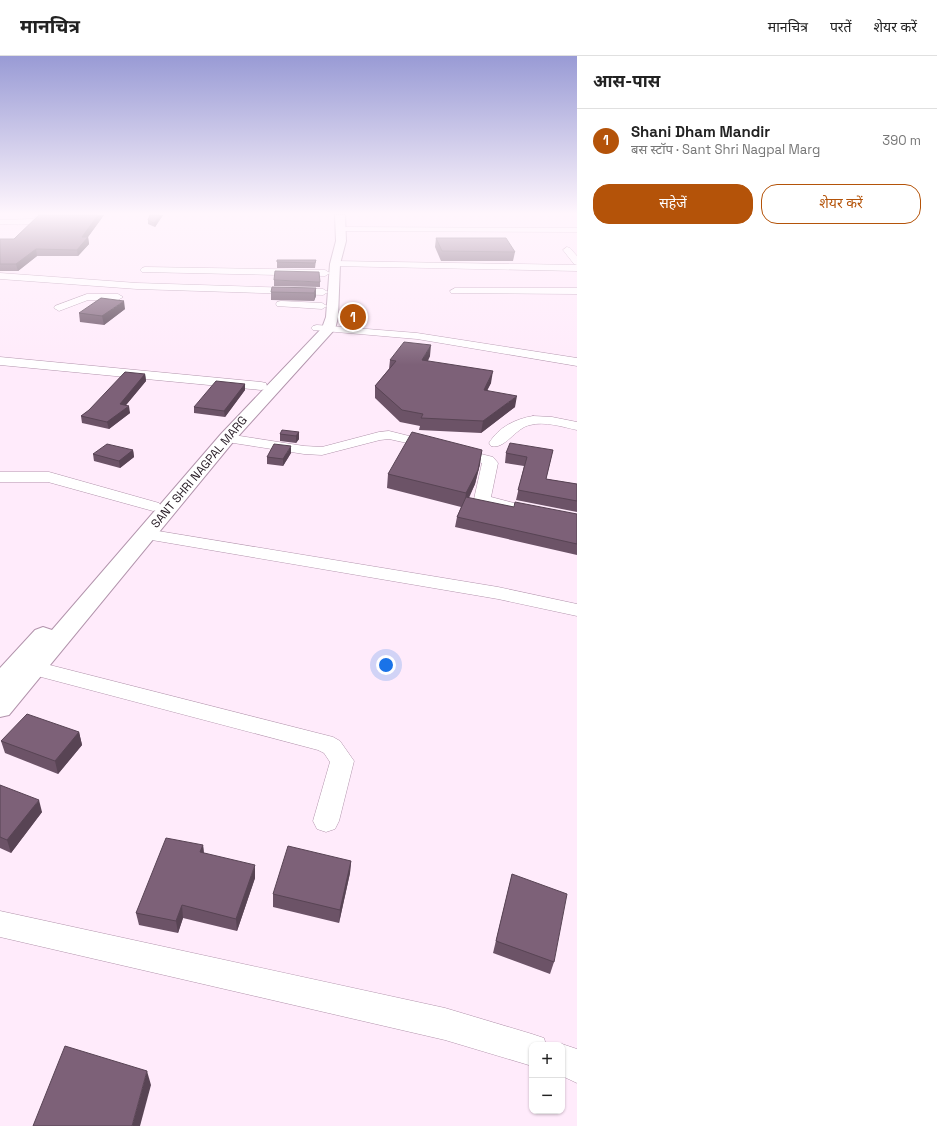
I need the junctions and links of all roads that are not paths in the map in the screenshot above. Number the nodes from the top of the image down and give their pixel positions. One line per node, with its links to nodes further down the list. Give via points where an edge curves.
1 (332, 265): 3 (main road, SANT SHRI NAGPAL MARG)
2 (577, 268): 3 (street)
3 (330, 269): 4 (street); 9 (main road, SANT SHRI NAGPAL MARG); 12 (main road, SANT SHRI NAGPAL MARG, via 332,317)
4 (145, 270)
5 (0, 276): 9 (street)
6 (455, 291): 7 (street)
7 (577, 291)
8 (128, 298): 11 (street, via 90,296)
9 (322, 299): 10 (street); 12 (main road, SANT SHRI NAGPAL MARG)
10 (271, 303)
11 (60, 308)
12 (323, 329): 14 (street, via 418,336); 15 (main road, SANT SHRI NAGPAL MARG); 17 (main road, SANT SHRI NAGPAL MARG)
13 (0, 361): 15 (street)
14 (577, 362)
15 (261, 386): 20 (main road, SANT SHRI NAGPAL MARG)
16 (577, 426): 18 (street, via 526,420 505,432)
17 (227, 438): 21 (street, via 322,451 379,436 408,438 488,460 490,463 482,500); 22 (main road, SANT SHRI NAGPAL MARG)
18 (496, 443)
19 (0, 477): 20 (street, via 48,477)
20 (152, 506): 25 (main road, SANT SHRI NAGPAL MARG)
21 (524, 509)
22 (146, 534): 23 (street, via 498,593); 24 (main road, SANT SHRI NAGPAL MARG)
23 (577, 610)
24 (34, 668): 26 (main road, SANT SHRI NAGPAL MARG); 27 (street, via 325,743 332,747 342,761)
25 (0, 684)
26 (0, 708)
27 (326, 821)
28 (0, 924): 29 (street, via 445,1024)
29 (529, 1049)
30 (565, 1061): 31 (street)
31 (577, 1066)

